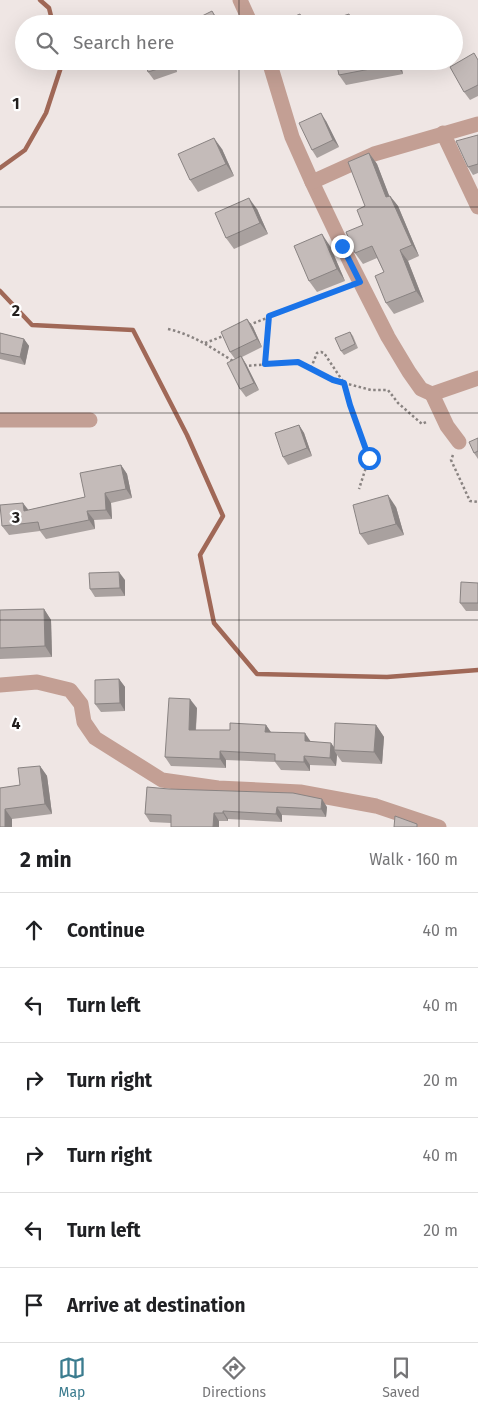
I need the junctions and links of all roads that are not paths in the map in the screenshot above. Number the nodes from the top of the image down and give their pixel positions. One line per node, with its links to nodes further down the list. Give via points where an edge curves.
1 (240, 0): 2 (street)
2 (248, 15)
3 (272, 70): 6 (street, via 292,137)
4 (478, 124): 5 (street)
5 (443, 133): 6 (street, via 374,154); 7 (street)
6 (312, 182): 9 (street, via 388,337 421,389)
7 (478, 208)
8 (478, 378): 9 (street)
9 (432, 394): 12 (street, via 447,426)
10 (0, 420): 11 (street)
11 (90, 420)
12 (459, 442)
13 (0, 685): 14 (street, via 38,682 70,690 81,704 84,722 95,738 162,780 218,788 300,792 376,806)
14 (439, 827)

